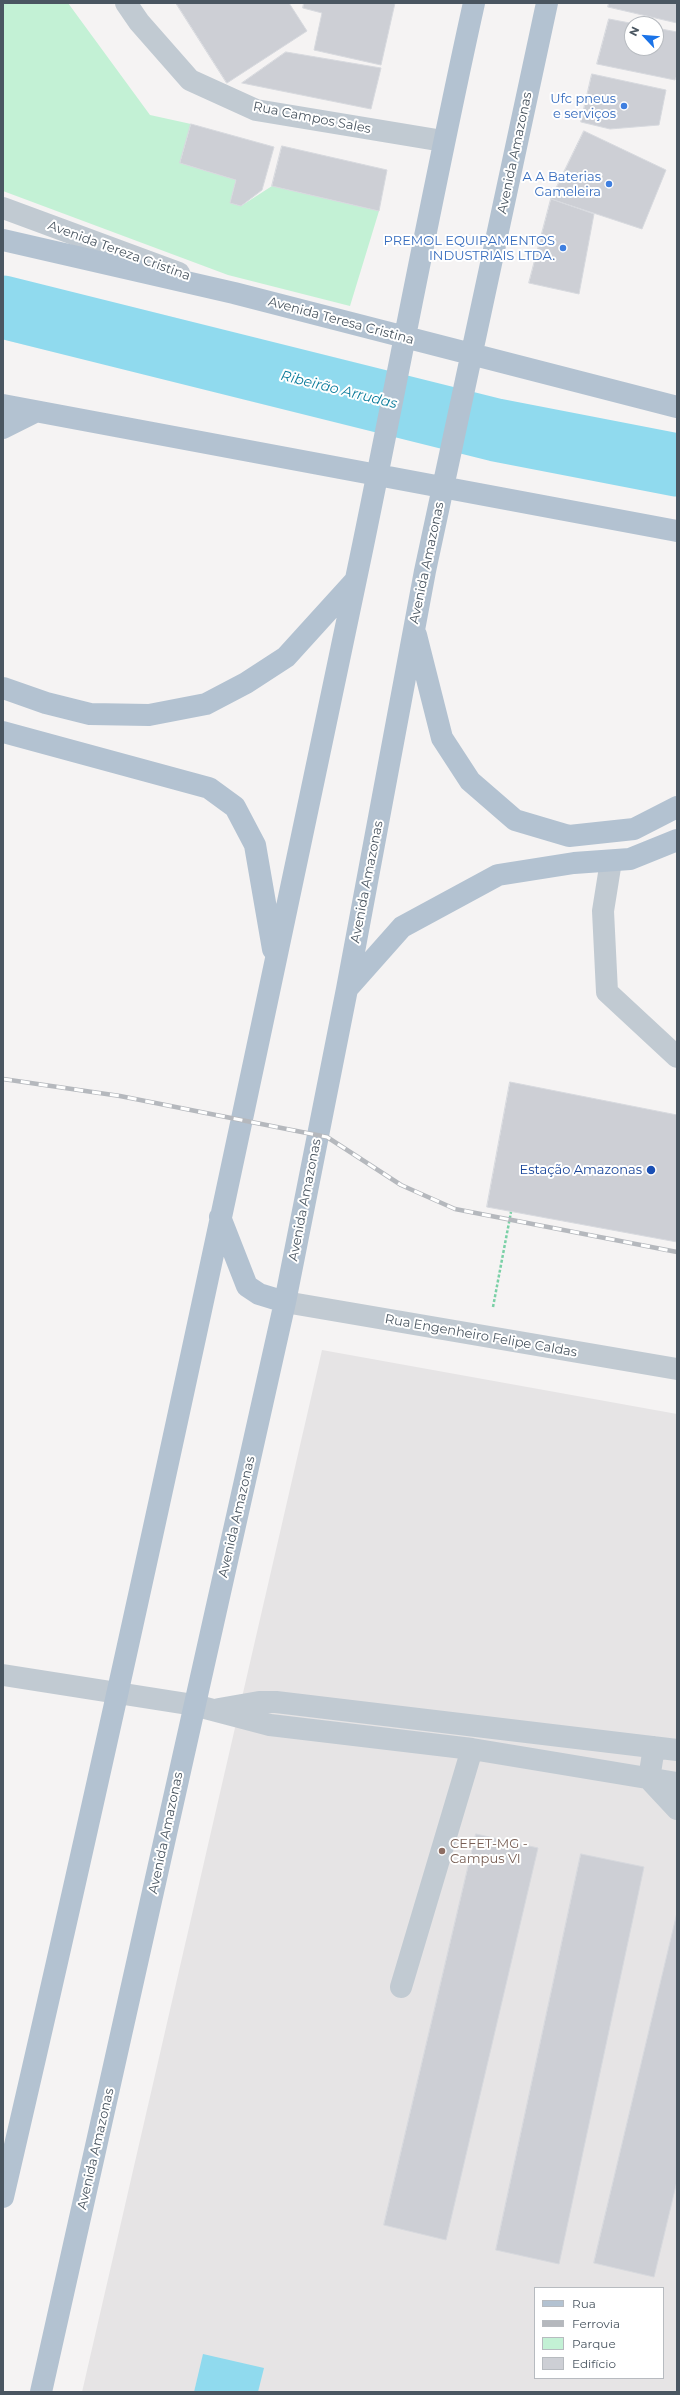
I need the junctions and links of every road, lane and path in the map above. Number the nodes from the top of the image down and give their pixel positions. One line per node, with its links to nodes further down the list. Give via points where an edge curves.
1 (126, 3): 4 (street, Rua Campos Sales, via 138,22 190,80 256,110)
2 (474, 3): 4 (main road)
3 (547, 3): 14 (main road, Avenida Amazonas)
4 (443, 141): 13 (main road)
5 (3, 208): 7 (street, Avenida Tereza Cristina)
6 (3, 240): 7 (main road, Avenida Teresa Cristina)
7 (234, 293): 9 (main road, Avenida Teresa Cristina)
8 (3, 404): 10 (main road)
9 (677, 407)
10 (35, 412): 11 (main road); 12 (main road)
11 (3, 428)
12 (674, 533)
13 (355, 580): 15 (main road, via 286,657 246,683 206,704 149,715 90,714 46,703); 20 (main road)
14 (414, 629): 17 (main road, via 442,738 470,781 515,820 569,836 634,829); 21 (main road, Avenida Amazonas)
15 (3, 688)
16 (3, 732): 20 (main road, via 209,788 235,808 255,845)
17 (677, 807)
18 (677, 840): 19 (main road, via 630,859)
19 (611, 861): 21 (main road, via 574,863 498,875 402,927); 22 (street, via 603,911 607,992)
20 (275, 960): 23 (main road)
21 (347, 989): 25 (main road, Avenida Amazonas)
22 (677, 1057)
23 (221, 1212): 25 (main road, via 247,1286 259,1294); 29 (main road)
24 (511, 1212): 26 (path)
25 (285, 1302): 26 (street, Rua Engenheiro Felipe Caldas); 30 (main road, Avenida Amazonas)
26 (487, 1337): 27 (street, Rua Engenheiro Felipe Caldas)
27 (677, 1369)
28 (3, 1675): 29 (street)
29 (118, 1694): 30 (street); 39 (main road)
30 (194, 1705): 31 (street); 40 (main road, Avenida Amazonas)
31 (216, 1710): 32 (street, via 259,1702 276,1702); 33 (street, via 270,1725)
32 (654, 1747): 34 (street); 35 (street)
33 (472, 1749): 35 (street); 38 (street)
34 (677, 1750)
35 (649, 1779): 36 (street); 37 (street)
36 (677, 1783)
37 (677, 1809)
38 (402, 1987)
39 (3, 2197)
40 (41, 2392)

